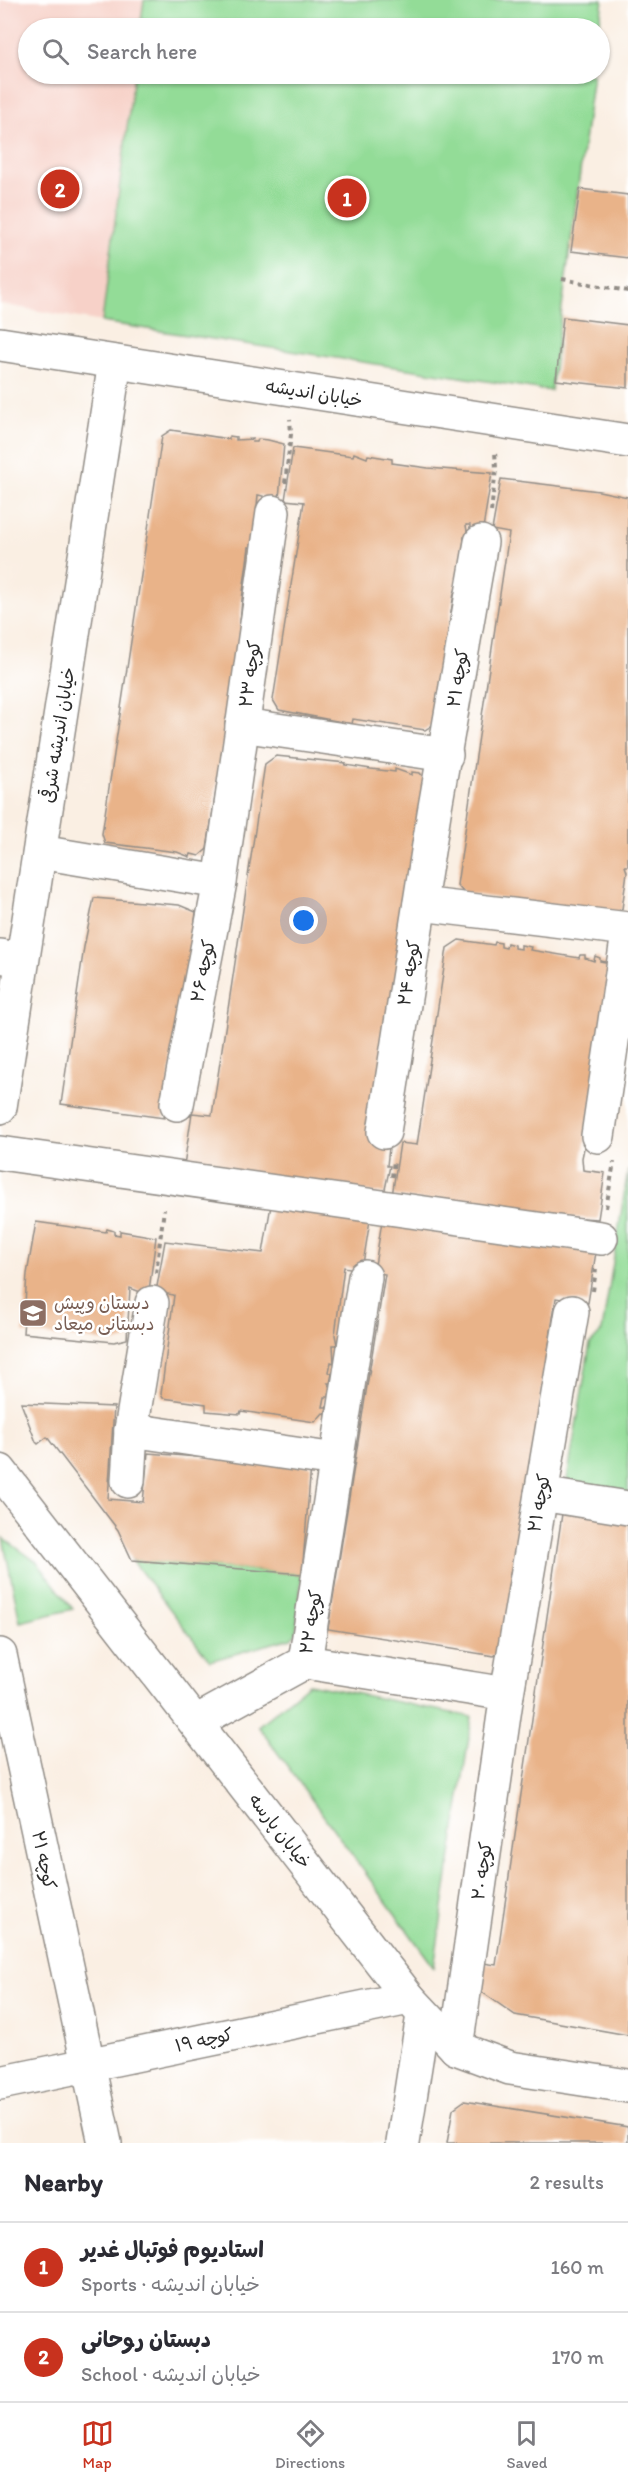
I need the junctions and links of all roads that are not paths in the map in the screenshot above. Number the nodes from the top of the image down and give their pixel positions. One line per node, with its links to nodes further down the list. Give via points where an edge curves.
1 (0, 344): 2 (street, خیابان اندیشه)
2 (115, 362): 3 (street, خیابان اندیشه); 10 (street, خیابان اندیشه شرقی)
3 (628, 441)
4 (273, 512): 6 (street, کوچه ۲۳)
5 (480, 542): 7 (street, کوچه ۲۱)
6 (242, 725): 7 (street); 9 (street, کوچه ۲۳)
7 (446, 755): 8 (street, کوچه ۲۱)
8 (434, 813): 12 (street, کوچه ۲۴)
9 (226, 836): 11 (street, کوچه ۲۶)
10 (40, 852): 11 (street); 14 (street, خیابان اندیشه شرقی)
11 (220, 882): 15 (street, کوچه ۲۶)
12 (420, 904): 13 (street); 17 (street, کوچه ۲۴)
13 (628, 931): 18 (street)
14 (11, 958): 16 (street, خیابان اندیشه شرقی)
15 (177, 1104)
16 (0, 1107)
17 (384, 1132)
18 (598, 1136)
19 (0, 1154): 20 (street)
20 (601, 1238)
21 (365, 1277): 25 (street)
22 (152, 1303): 24 (street)
23 (572, 1312): 28 (street, کوچه ۲۱)
24 (131, 1430): 25 (street); 27 (street)
25 (336, 1460): 31 (street, کوچه ۲۲)
26 (0, 1471): 33 (street, خیابان پارسه)
27 (128, 1480)
28 (541, 1494): 29 (street); 32 (street, کوچه ۲۱)
29 (628, 1508)
30 (0, 1655): 36 (street, کوچه ۲۱)
31 (305, 1662): 32 (street); 33 (street, کوچه ۲۲)
32 (507, 1694): 35 (street, کوچه ۲۰)
33 (196, 1722): 34 (street, خیابان پارسه)
34 (416, 2007): 35 (street, خیابان پارسه); 36 (street, کوچه ۱۹); 40 (street)
35 (456, 2048): 38 (street, خیابان پارسه, via 510,2068)
36 (88, 2065): 37 (street, کوچه ۱۹); 39 (street, کوچه ۲۱)
37 (0, 2083)
38 (628, 2086)
39 (105, 2143)
40 (403, 2143)

